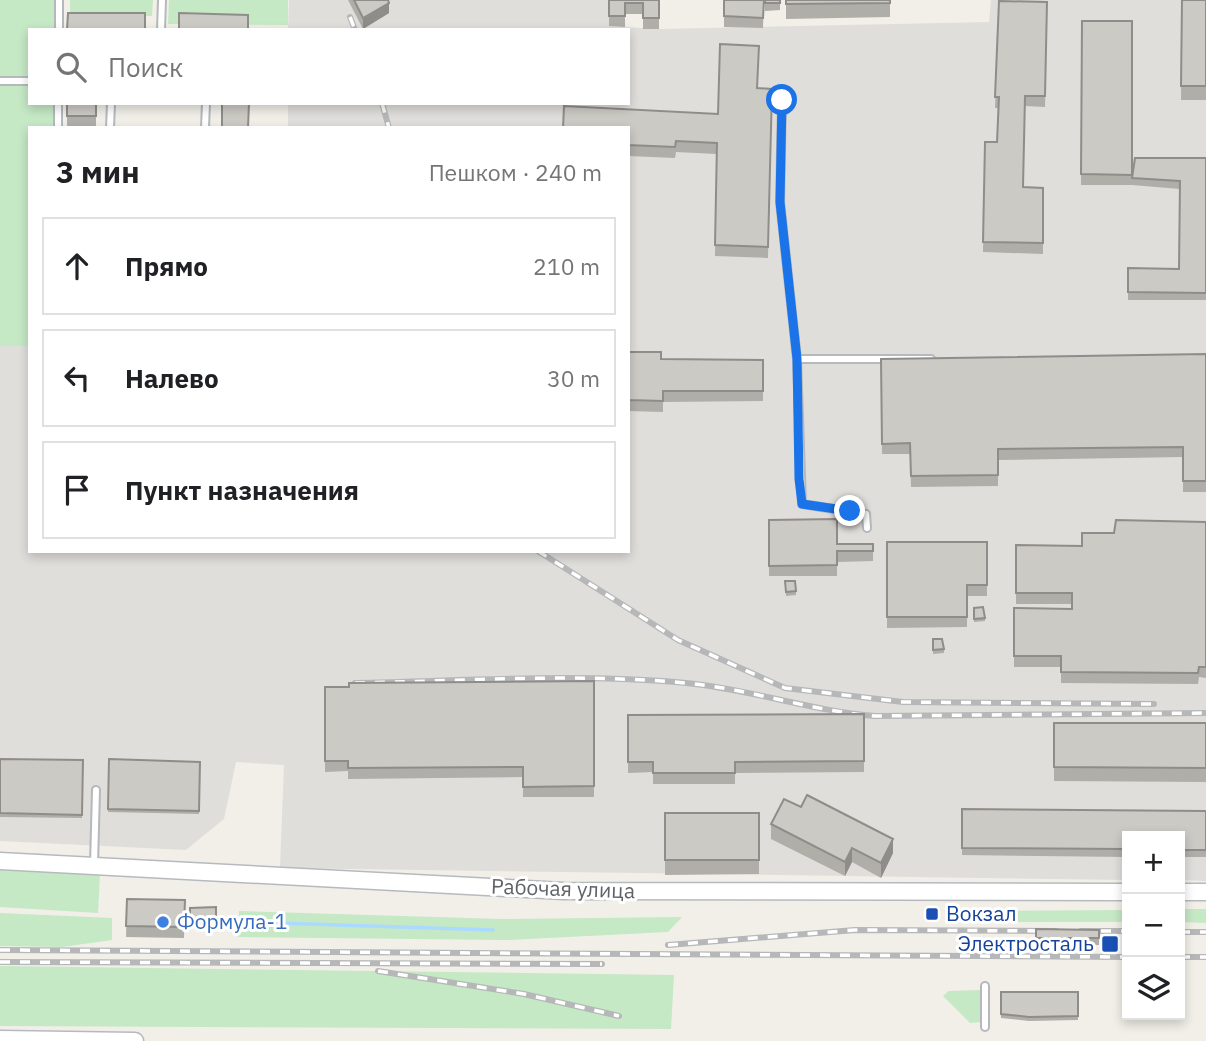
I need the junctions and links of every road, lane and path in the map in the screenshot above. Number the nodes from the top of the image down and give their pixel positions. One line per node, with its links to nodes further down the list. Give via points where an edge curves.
1 (59, 0): 3 (lane)
2 (162, 0): 4 (lane)
3 (59, 28)
4 (161, 28)
5 (0, 81): 6 (lane)
6 (28, 81)
7 (782, 100): 14 (lane, via 780,202)
8 (58, 105): 11 (lane)
9 (111, 105): 12 (lane)
10 (205, 105): 13 (lane)
11 (58, 126)
12 (110, 126)
13 (205, 126)
14 (797, 359): 15 (lane); 16 (lane, via 802,504 866,514)
15 (946, 359)
16 (867, 528)
17 (96, 790): 19 (lane)
18 (0, 861): 19 (street, Рабочая улица)
19 (94, 866): 20 (street, Рабочая улица, via 564,891)
20 (1122, 892)
21 (1185, 892): 22 (street)
22 (1206, 892)
23 (985, 986): 24 (lane)
24 (985, 1027)
25 (0, 1039): 26 (street)
26 (135, 1041)

